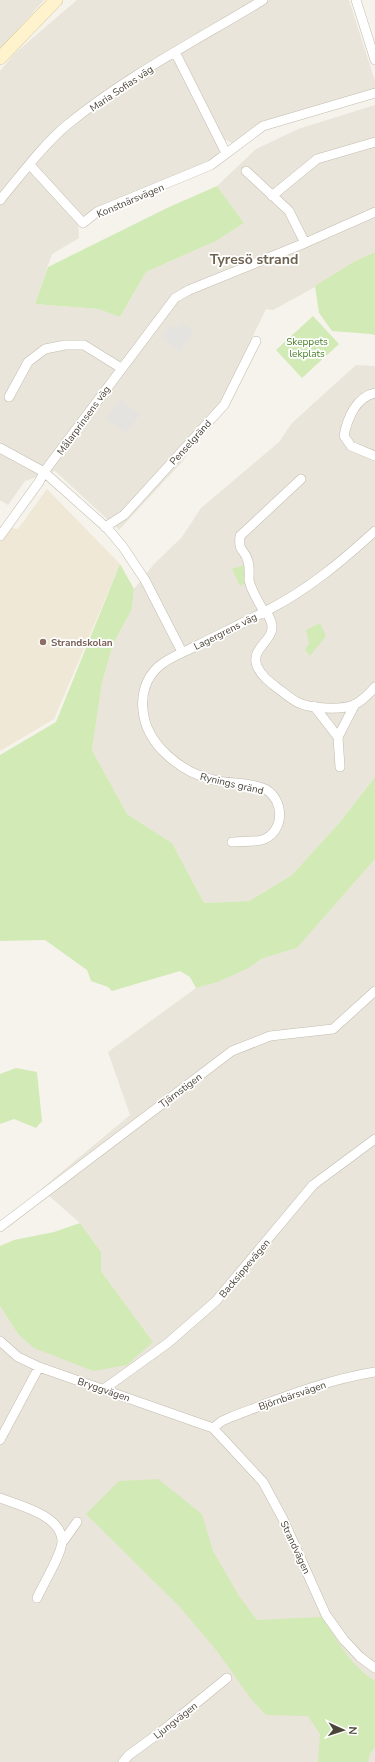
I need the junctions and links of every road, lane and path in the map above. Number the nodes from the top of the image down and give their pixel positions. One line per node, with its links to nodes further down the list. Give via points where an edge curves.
1 (56, 0): 5 (main road)
2 (263, 0): 4 (street, Maria Sofias väg)
3 (356, 0): 6 (street)
4 (175, 52): 9 (street); 10 (street, Maria Sofias väg, via 67,125)
5 (0, 58)
6 (375, 60)
7 (375, 93): 9 (street, Konstnärsvägen, via 263,126)
8 (375, 142): 12 (street, via 317,159)
9 (226, 153): 10 (street, Konstnärsvägen, via 211,165 97,212 83,223)
10 (30, 165): 13 (street, Maria Sofias väg)
11 (246, 171): 12 (street)
12 (272, 196): 15 (street, via 289,212)
13 (0, 200)
14 (375, 212): 15 (street, Målarprinsens väg)
15 (305, 243): 17 (street, Målarprinsens väg, via 175,298)
16 (256, 341): 24 (street, Penselgränd, via 224,405 124,515)
17 (121, 368): 19 (street, via 84,345 45,349 28,362); 22 (street, Målarprinsens väg)
18 (375, 393): 21 (street, via 368,395 352,411 346,423 344,436 351,446)
19 (9, 397)
20 (0, 448): 22 (street, Lagergrens väg)
21 (375, 456)
22 (44, 472): 24 (street, Lagergrens väg); 26 (street)
23 (301, 479): 27 (street, via 240,536 240,550 248,559 250,567 249,581)
24 (105, 527): 28 (street, Lagergrens väg, via 123,547 145,580)
25 (375, 531): 27 (street, Lagergrens väg, via 312,584)
26 (0, 536)
27 (265, 611): 28 (street, Lagergrens väg); 31 (street, via 272,628 257,651 256,664 270,683 292,699)
28 (182, 652): 34 (street, Rynings gränd, via 160,665 147,681 144,690 143,712 157,743 171,759 186,770 215,781 264,789 273,795 278,804 280,815 277,828 270,835 262,840)
29 (375, 687): 30 (street)
30 (355, 704): 31 (street, via 337,708); 32 (street)
31 (314, 706): 32 (street)
32 (338, 737): 33 (street)
33 (340, 767)
34 (232, 842)
35 (375, 991): 37 (street, Tjärnstigen, via 333,1029 270,1036 232,1051)
36 (375, 1139): 41 (street, Backsippevägen, via 313,1184 216,1301 168,1342)
37 (0, 1227)
38 (0, 1341): 39 (street, Bryggvägen, via 18,1357)
39 (39, 1367): 41 (street, Bryggvägen); 43 (street)
40 (375, 1372): 42 (street, Björnbärsvägen, via 308,1387 231,1417)
41 (104, 1389): 42 (street, Bryggvägen)
42 (213, 1428): 48 (street, Strandvägen, via 263,1482 283,1519 326,1615 344,1640)
43 (0, 1440)
44 (0, 1498): 46 (street, via 52,1521 61,1533)
45 (77, 1522): 46 (street)
46 (62, 1542): 47 (street)
47 (37, 1598)
48 (375, 1668)
49 (227, 1678): 50 (street, Ljungvägen)
50 (123, 1762)

